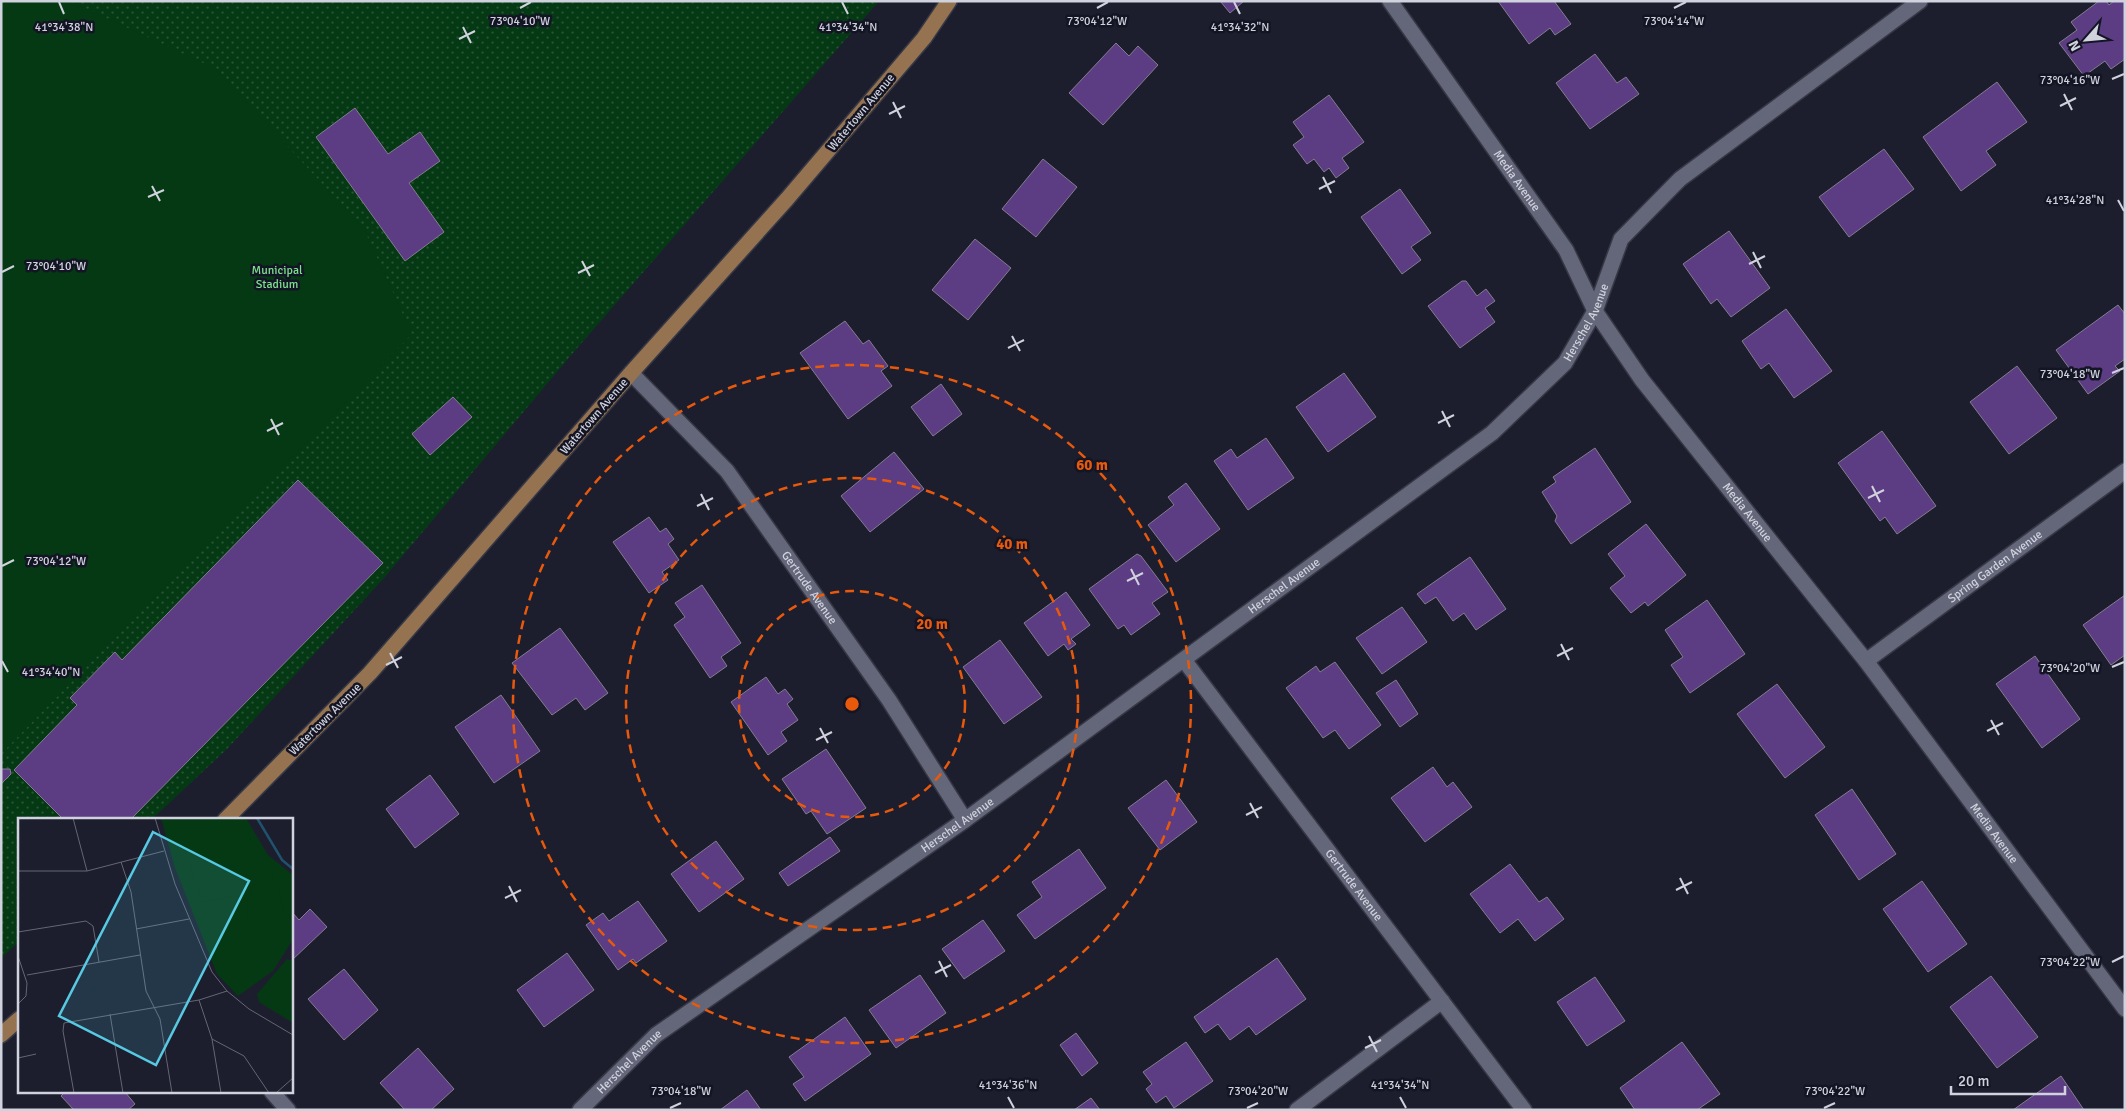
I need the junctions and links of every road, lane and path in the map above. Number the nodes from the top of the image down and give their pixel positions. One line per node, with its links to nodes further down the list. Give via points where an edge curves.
1 (949, 1): 5 (main road, Watertown Avenue, via 924,38 794,192)
2 (1390, 1): 4 (street, Media Avenue, via 1566,250)
3 (1920, 1): 4 (street, Herschel Avenue, via 1680,179 1620,239)
4 (1595, 311): 7 (street, Herschel Avenue, via 1565,363 1492,433); 8 (street, Media Avenue, via 1642,380)
5 (631, 373): 9 (main road, Watertown Avenue, via 370,673); 10 (street, Gertrude Avenue, via 727,471 889,700)
6 (2125, 471): 8 (street, Spring Garden Avenue)
7 (1184, 660): 10 (street, Herschel Avenue); 11 (street, Gertrude Avenue)
8 (1866, 661): 12 (street, Media Avenue)
9 (227, 818)
10 (965, 820): 17 (street, Herschel Avenue, via 656,1035)
11 (1442, 1001): 18 (street); 19 (street, Gertrude Avenue)
12 (2125, 1009)
13 (18, 1020): 14 (main road)
14 (1, 1035)
15 (274, 1094): 16 (street)
16 (288, 1110)
17 (580, 1110)
18 (1297, 1110)
19 (1524, 1110)

